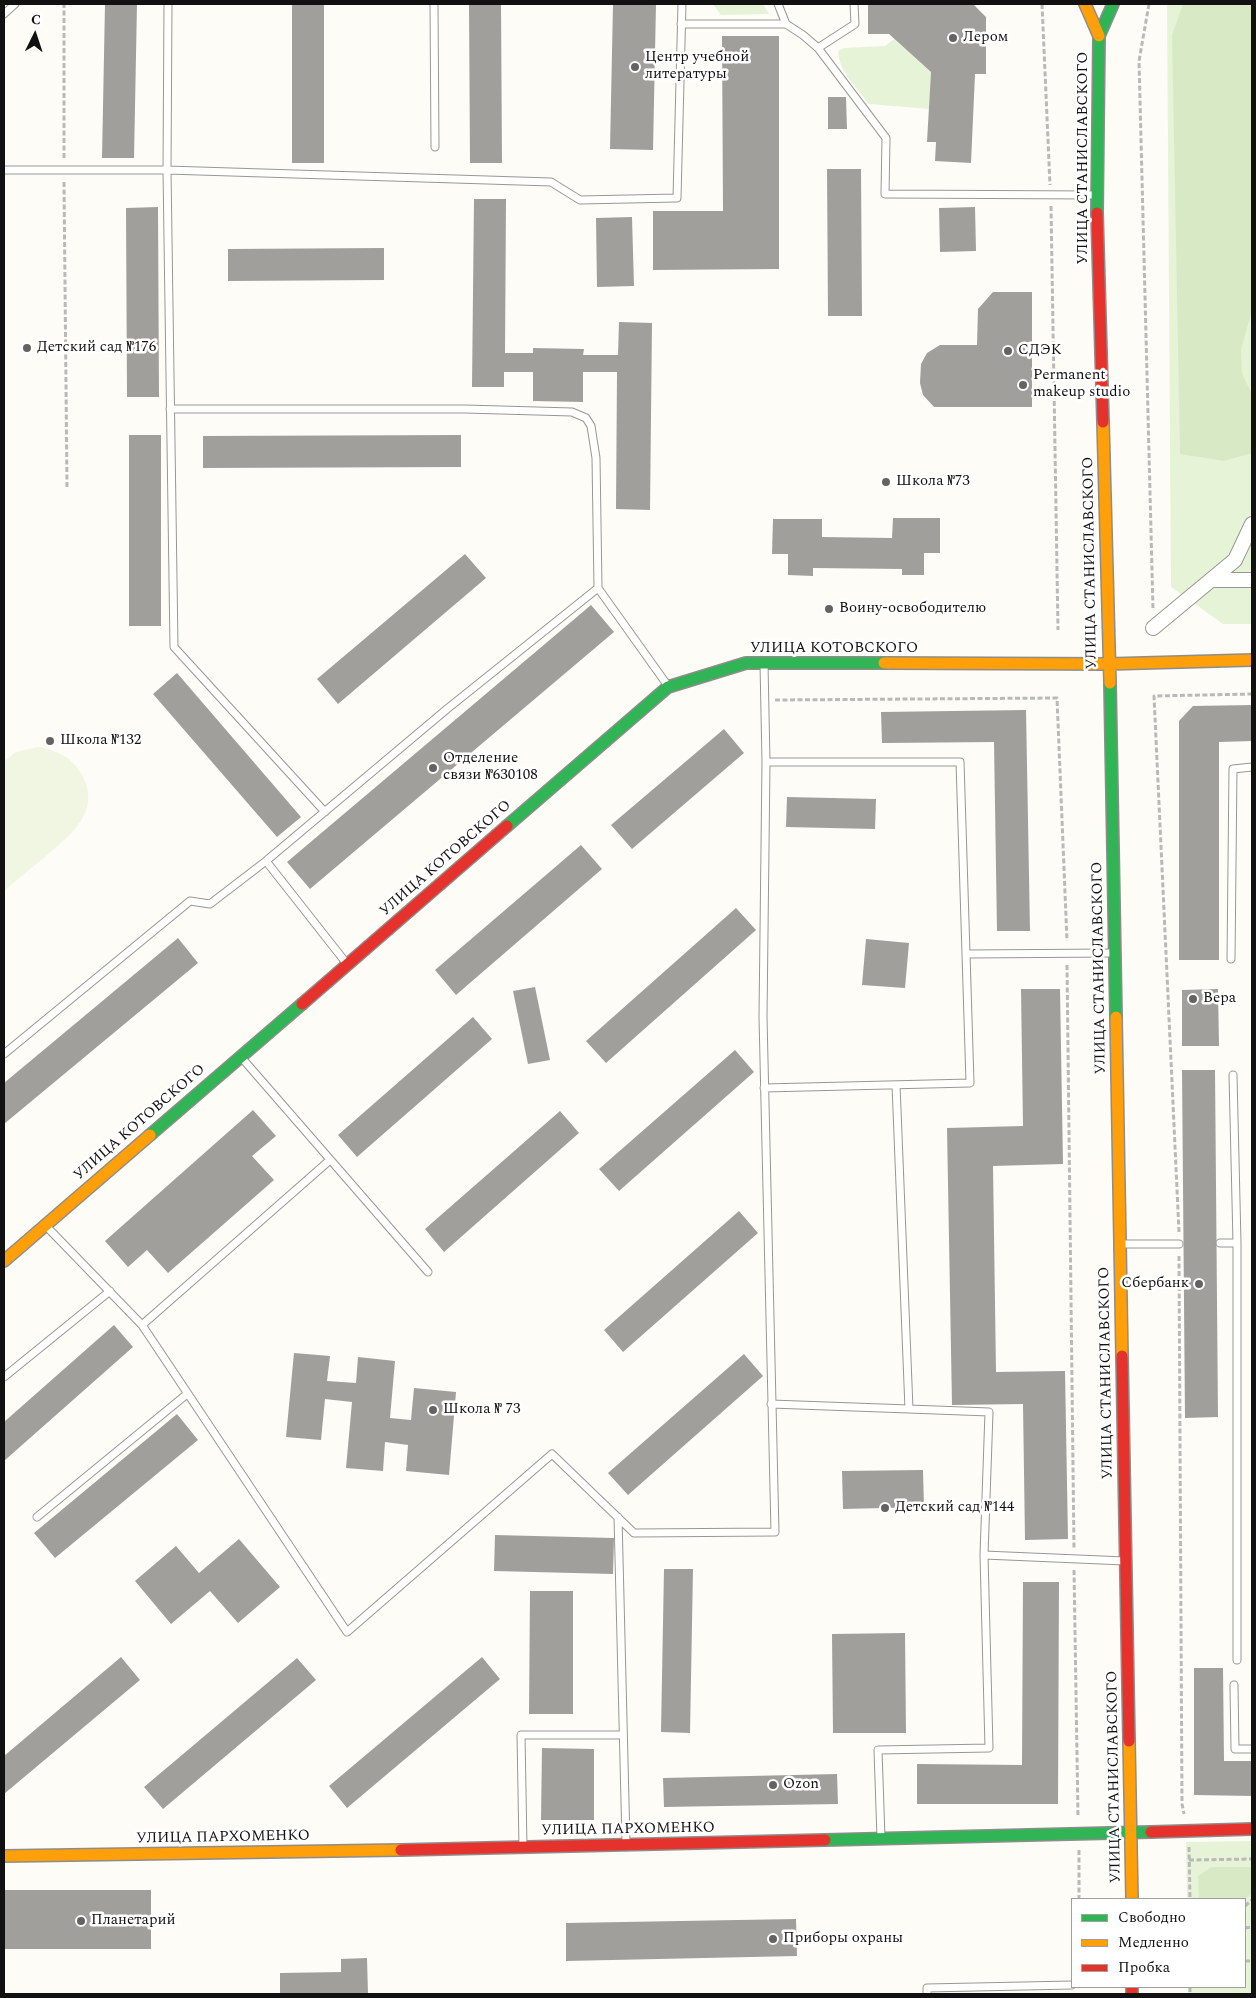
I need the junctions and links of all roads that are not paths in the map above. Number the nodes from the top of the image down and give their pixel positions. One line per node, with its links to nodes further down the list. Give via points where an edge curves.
1 (16, 4): 9 (lane)
2 (168, 4): 16 (lane)
3 (434, 4): 14 (lane)
4 (682, 4): 10 (lane)
5 (778, 4): 11 (lane)
6 (854, 4): 13 (lane, via 855,24)
7 (1085, 4): 12 (street)
8 (1113, 4): 12 (street)
9 (4, 14)
10 (681, 24): 11 (lane); 16 (lane, via 677,198 580,200 551,182)
11 (786, 24): 13 (lane)
12 (1099, 36): 17 (street, УЛИЦА СТАНИСЛАВСКОГО)
13 (818, 48): 17 (lane, via 886,138 885,194)
14 (435, 148)
15 (4, 170): 16 (lane)
16 (166, 170): 18 (lane)
17 (1097, 195): 26 (street, УЛИЦА СТАНИСЛАВСКОГО)
18 (170, 409): 22 (lane, via 572,412 586,418 591,426 596,458); 30 (lane, via 174,647)
19 (1252, 524): 20 (street, via 1235,560)
20 (1211, 580): 21 (street); 23 (street)
21 (1252, 580)
22 (598, 588): 27 (lane); 30 (lane)
23 (1153, 628)
24 (1252, 660): 26 (street, УЛИЦА КОТОВСКОГО)
25 (764, 663): 26 (street, УЛИЦА КОТОВСКОГО); 27 (street, УЛИЦА КОТОВСКОГО, via 746,663); 28 (lane)
26 (1108, 664): 32 (street, УЛИЦА СТАНИСЛАВСКОГО)
27 (668, 687): 35 (street, УЛИЦА КОТОВСКОГО)
28 (766, 762): 33 (lane, via 960,762); 40 (lane)
29 (1252, 767): 34 (lane, via 1233,769)
30 (325, 812): 31 (lane)
31 (266, 861): 35 (lane); 36 (lane, via 210,904 190,901)
32 (1115, 953): 33 (lane); 45 (street, УЛИЦА СТАНИСЛАВСКОГО)
33 (966, 954): 39 (lane, via 970,1083)
34 (1230, 959)
35 (347, 964): 37 (street, УЛИЦА КОТОВСКОГО)
36 (4, 1054)
37 (240, 1056): 41 (lane); 42 (street, УЛИЦА КОТОВСКОГО)
38 (1234, 1075): 44 (lane)
39 (896, 1085): 40 (lane); 54 (lane)
40 (764, 1088): 53 (lane)
41 (330, 1160): 48 (lane); 50 (lane)
42 (45, 1225): 47 (street, УЛИЦА КОТОВСКОГО); 49 (lane)
43 (1220, 1243): 44 (lane)
44 (1237, 1243): 59 (lane)
45 (1120, 1244): 46 (lane); 58 (street, УЛИЦА СТАНИСЛАВСКОГО)
46 (1180, 1244)
47 (4, 1261)
48 (428, 1272)
49 (110, 1291): 50 (lane); 51 (lane)
50 (142, 1325): 52 (lane)
51 (4, 1376)
52 (187, 1394): 55 (lane); 56 (lane, via 347,1632 552,1454)
53 (771, 1404): 54 (lane); 56 (lane, via 775,1532 634,1533)
54 (909, 1409): 57 (lane, via 990,1412)
55 (37, 1517)
56 (618, 1517): 61 (lane)
57 (984, 1555): 58 (lane); 65 (lane, via 989,1748 878,1750)
58 (1126, 1560): 64 (street, УЛИЦА СТАНИСЛАВСКОГО)
59 (1237, 1660)
60 (1234, 1685): 62 (lane, via 1235,1749)
61 (623, 1735): 66 (lane); 67 (lane, via 521,1735)
62 (1252, 1749)
63 (1252, 1829): 64 (street, УЛИЦА ПАРХОМЕНКО)
64 (1131, 1830): 65 (street, УЛИЦА ПАРХОМЕНКО); 69 (street, УЛИЦА СТАНИСЛАВСКОГО)
65 (881, 1838): 66 (street, УЛИЦА ПАРХОМЕНКО)
66 (626, 1845): 67 (street, УЛИЦА ПАРХОМЕНКО)
67 (523, 1848): 68 (street, УЛИЦА ПАРХОМЕНКО)
68 (4, 1856)
69 (1132, 1898)
70 (1071, 1985): 71 (lane, via 927,1988)
71 (927, 1994)

